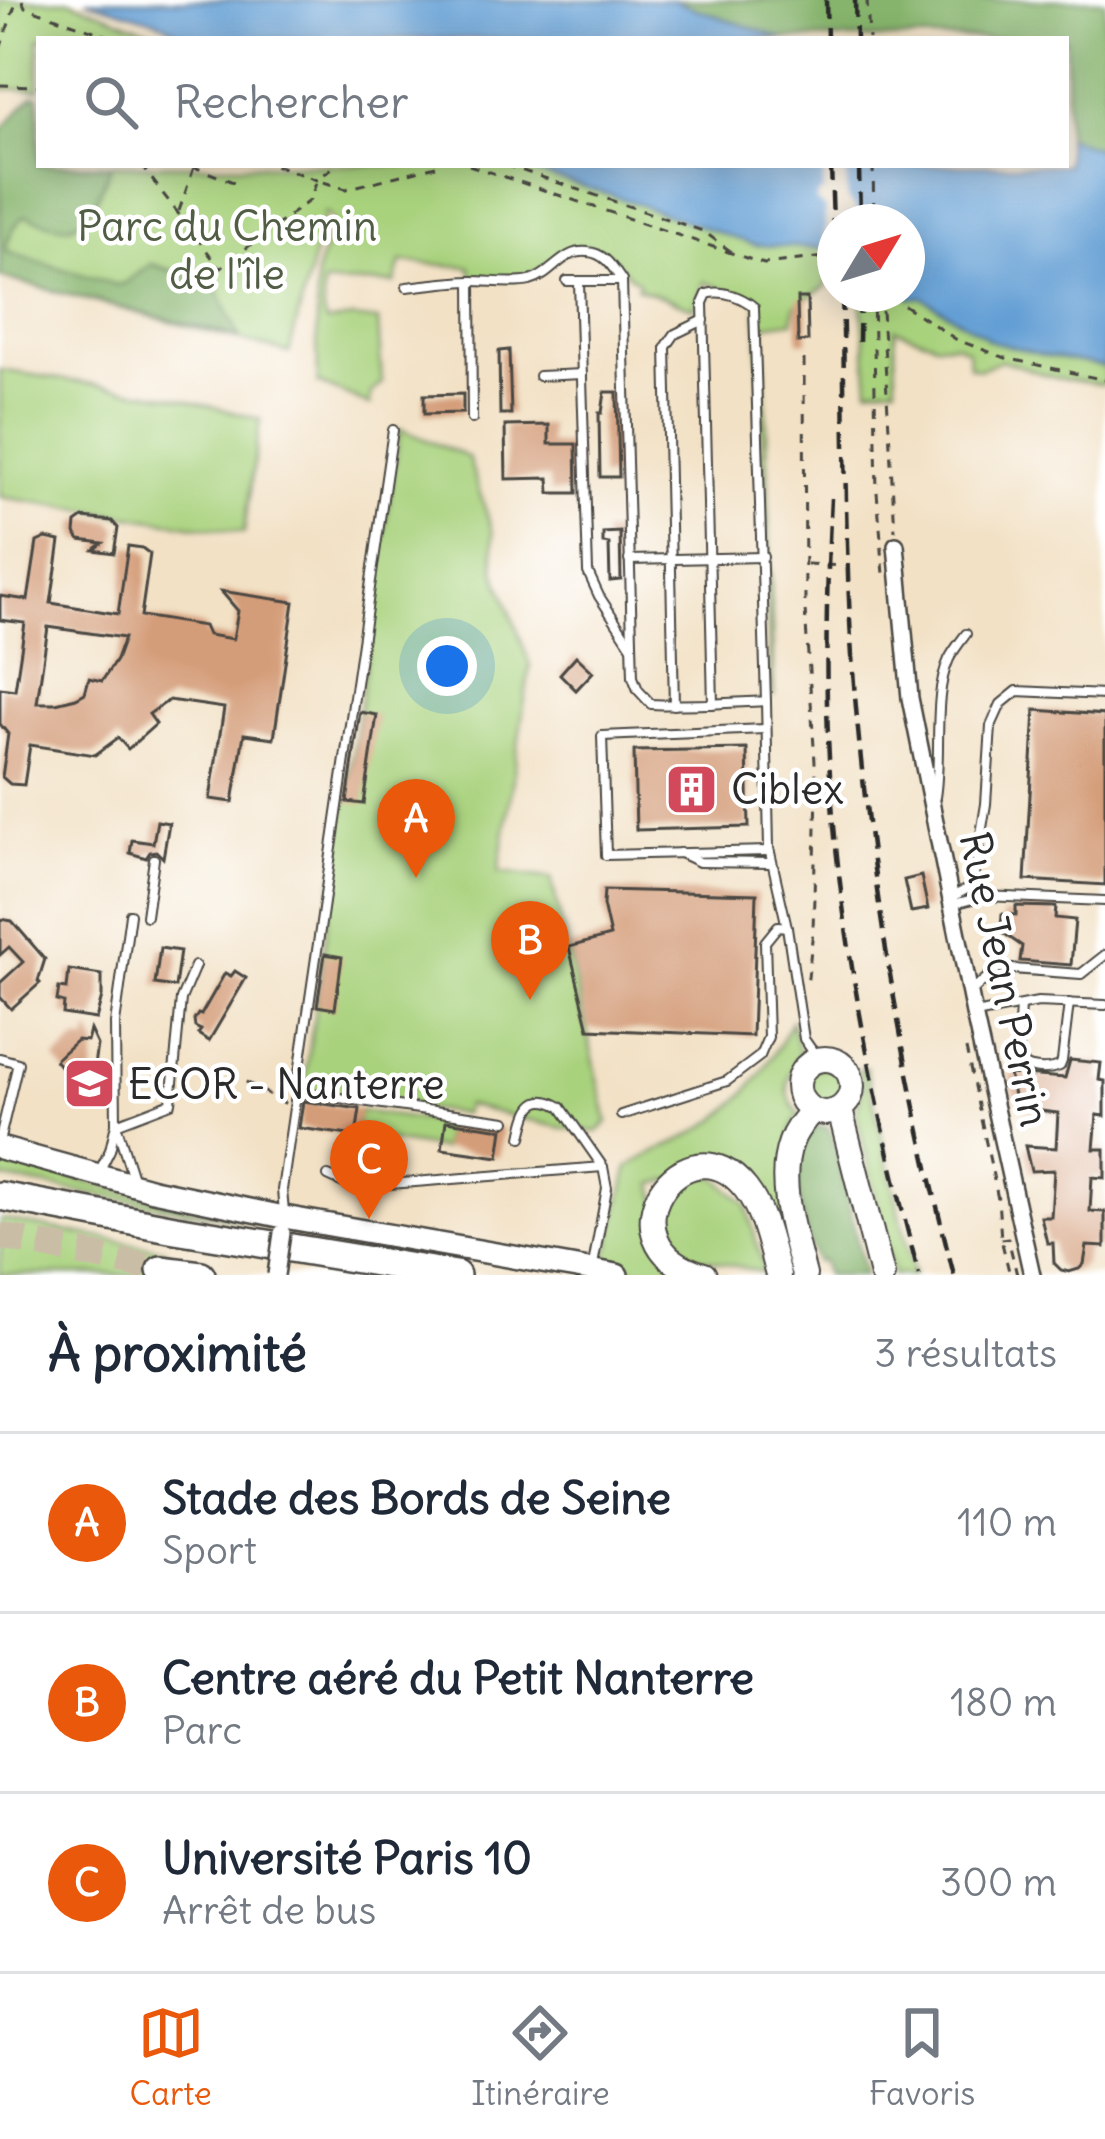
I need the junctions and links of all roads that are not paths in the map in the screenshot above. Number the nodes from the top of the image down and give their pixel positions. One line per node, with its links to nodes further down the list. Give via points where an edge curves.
1 (567, 280): 4 (lane)
2 (470, 281): 3 (lane, via 527,282 574,252 591,251); 5 (lane); 9 (lane)
3 (622, 281): 4 (lane); 14 (lane)
4 (580, 282): 7 (lane)
5 (407, 287)
6 (704, 320): 12 (lane, via 703,303 716,291 746,300 756,314); 13 (lane); 15 (lane, via 666,347)
7 (582, 374): 8 (lane); 17 (lane, via 588,572)
8 (539, 376)
9 (472, 419)
10 (393, 430): 42 (lane)
11 (896, 545): 23 (street, Rue Jean Perrin, via 910,698)
12 (763, 557): 13 (lane); 19 (lane)
13 (710, 558): 15 (lane); 20 (lane)
14 (629, 560): 15 (lane); 17 (lane)
15 (671, 560): 21 (lane)
16 (966, 634): 23 (lane, via 945,672)
17 (632, 646): 21 (lane, via 638,690 651,704)
18 (1105, 695): 28 (lane, via 1017,691 1001,704 991,726 978,864 968,890)
19 (766, 701): 20 (lane); 22 (lane)
20 (713, 704): 21 (lane)
21 (674, 705)
22 (765, 724): 24 (lane); 25 (lane, via 602,736 606,855)
23 (933, 811): 28 (street, Rue Jean Perrin)
24 (769, 851): 25 (lane); 27 (lane)
25 (679, 852): 27 (lane, via 699,862)
26 (154, 859): 31 (lane)
27 (771, 862): 32 (lane)
28 (951, 901): 29 (lane); 35 (street, Rue Jean Perrin)
29 (1105, 901)
30 (130, 914): 47 (lane, via 115,1024)
31 (146, 916)
32 (787, 927): 41 (lane, via 804,1039); 45 (lane, via 778,926 766,942 768,1037 760,1056 727,1081)
33 (1105, 956): 35 (lane, via 1081,974 998,968)
34 (195, 966): 47 (lane, via 181,999 171,1103)
35 (970, 993): 39 (street, Rue Jean Perrin)
36 (1069, 1003): 37 (lane); 38 (lane); 38 (lane, via 1062,1061 1052,1070 1017,1058)
37 (1105, 1005)
38 (1020, 1006): 39 (lane)
39 (974, 1014): 67 (street, Rue Jean Perrin)
40 (0, 1058): 49 (lane, via 18,1063)
41 (818, 1059): 43 (main road, via 838,1061 851,1075 852,1094); 44 (main road, via 798,1087)
42 (296, 1092): 46 (lane); 56 (lane)
43 (840, 1109): 44 (main road); 66 (main road)
44 (812, 1110): 65 (main road, via 788,1157)
45 (621, 1115)
46 (506, 1121)
47 (116, 1124): 52 (lane); 54 (lane)
48 (522, 1137): 51 (lane, via 534,1104 551,1101)
49 (0, 1138)
50 (0, 1148): 52 (main road)
51 (603, 1167): 53 (lane, via 352,1186); 58 (lane, via 607,1188)
52 (98, 1175): 54 (main road)
53 (328, 1176)
54 (136, 1186): 56 (main road)
55 (0, 1196): 62 (highway)
56 (284, 1217): 58 (main road); 61 (street, bridge)
57 (160, 1270): 60 (highway)
58 (592, 1271): 63 (main road)
59 (777, 1271): 64 (main road, via 744,1186 703,1166 673,1175 652,1214 669,1255)
60 (201, 1275)
61 (276, 1275)
62 (455, 1275)
63 (617, 1275)
64 (704, 1275)
65 (804, 1275)
66 (882, 1275)
67 (1032, 1275)

